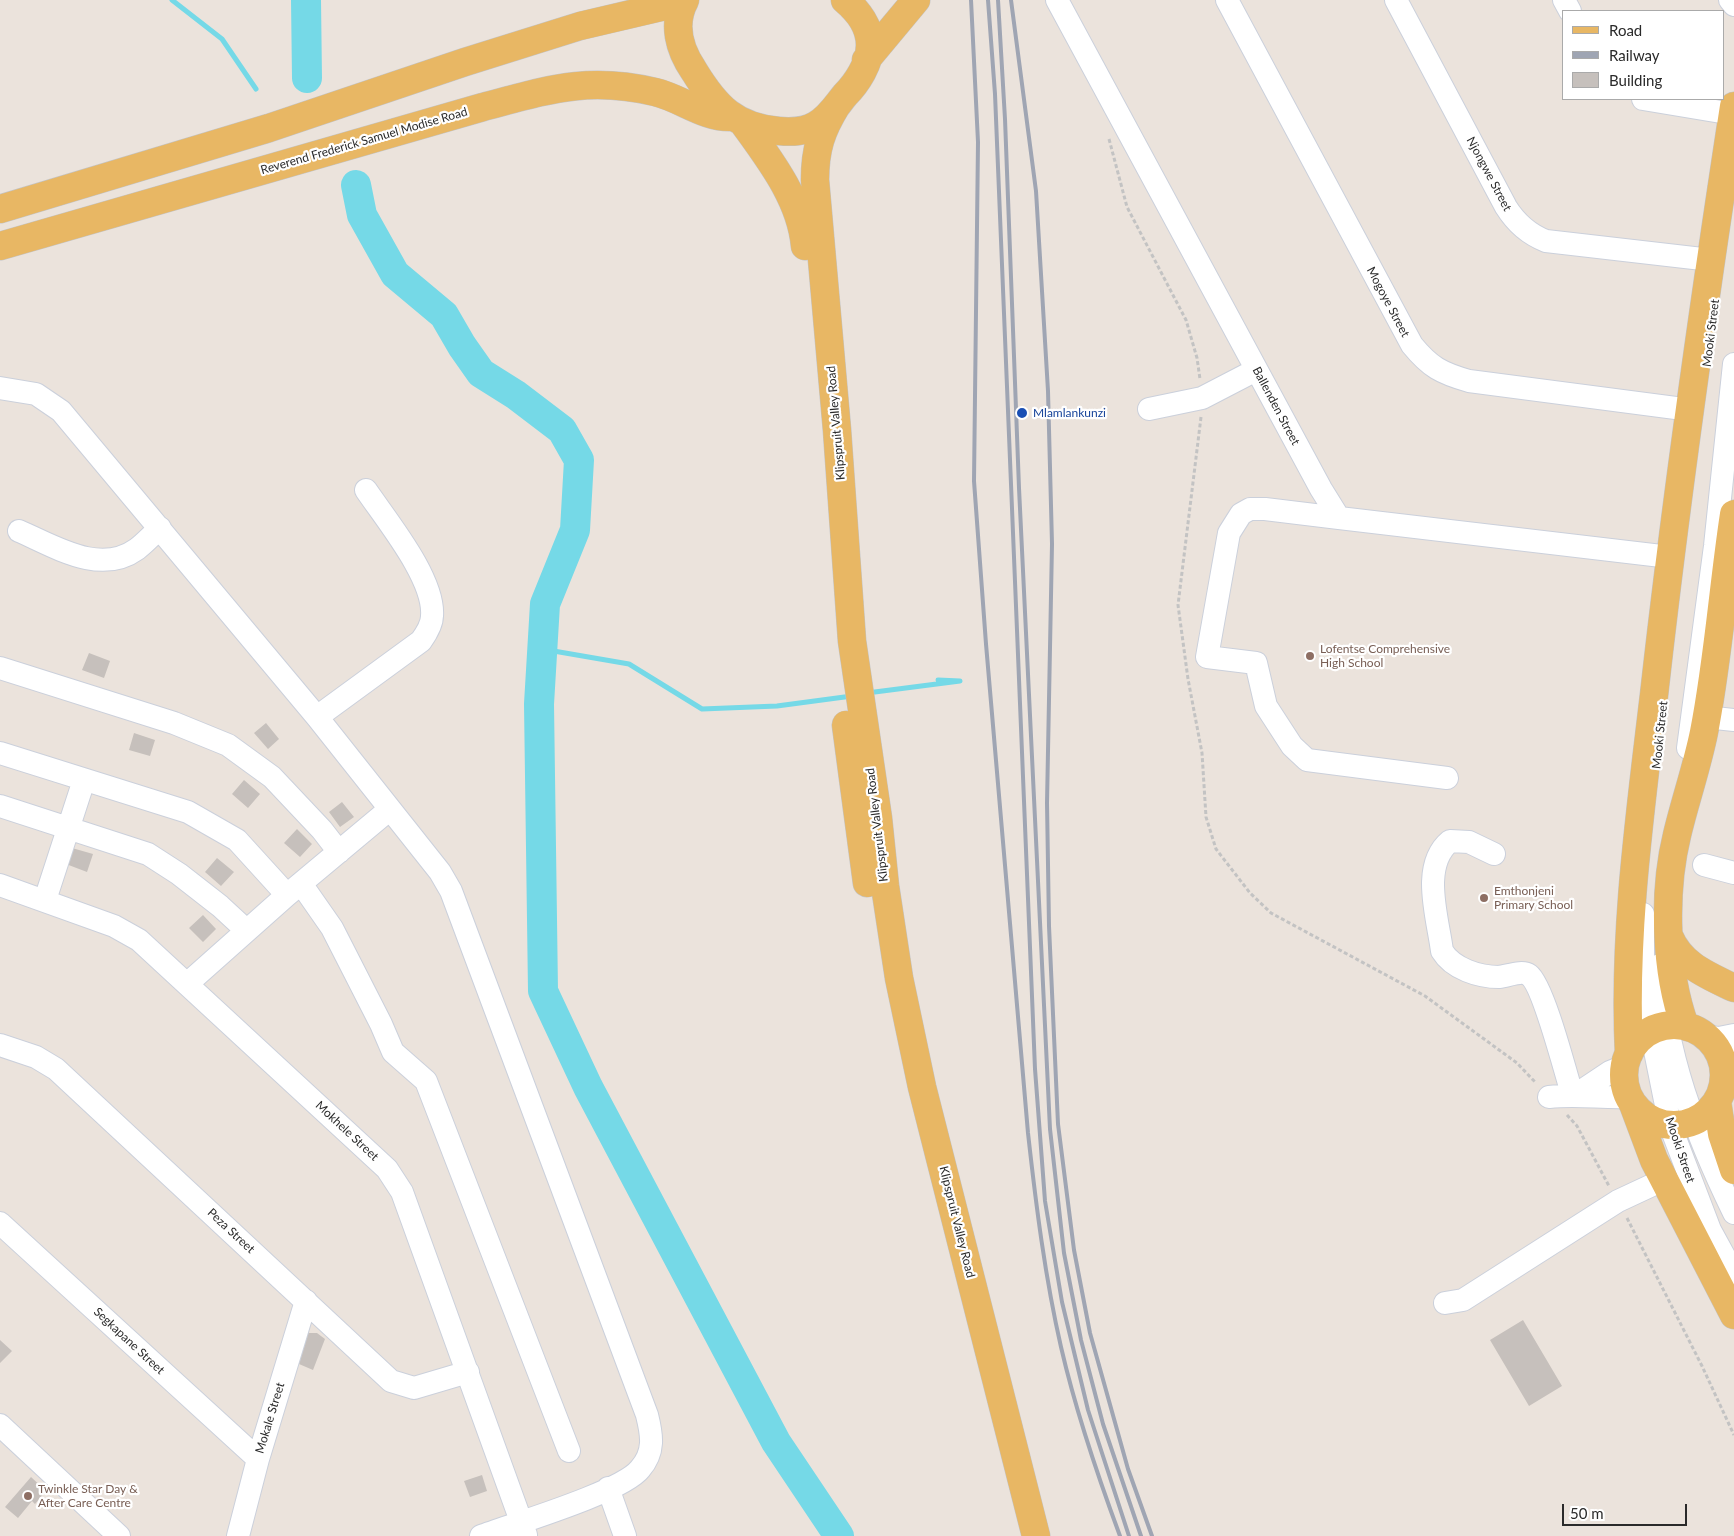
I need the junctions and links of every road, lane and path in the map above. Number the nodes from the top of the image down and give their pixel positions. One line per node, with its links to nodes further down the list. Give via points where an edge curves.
1 (674, 0): 16 (main road, via 661,7 580,26 465,62 269,128)
2 (685, 0): 14 (main road, Klipspruit Valley Road, via 676,21 689,61 704,88)
3 (844, 0): 10 (main road, via 861,18 868,34 870,46)
4 (916, 0): 10 (main road)
5 (1057, 0): 20 (street, Ballenden Street)
6 (1227, 0): 23 (street, Mogoye Street, via 1423,360 1437,370 1469,381)
7 (1396, 0): 18 (street, Njongwe Street, via 1515,221 1535,237 1546,241)
8 (1730, 0): 9 (street)
9 (1734, 5)
10 (866, 60): 12 (main road, via 854,86)
11 (1651, 100): 13 (street)
12 (837, 105): 14 (main road, Reverend Frederick Samuel Modise Road, via 821,122 803,130 774,130); 31 (main road, Klipspruit Valley Road, via 819,139 815,180 837,430)
13 (1733, 110): 18 (main road, Mooki Street)
14 (738, 120): 17 (main road, Reverend Frederick Samuel Modise Road, via 714,115 658,93 596,84 563,86); 31 (main road, Klipspruit Valley Road, via 791,196 805,239)
15 (1734, 184): 54 (street, Mooki Street, via 1720,261 1668,658 1643,899 1643,972)
16 (0, 208)
17 (0, 246)
18 (1711, 260): 23 (main road, Mooki Street)
19 (1734, 364): 54 (street, Mooki Street, via 1715,546 1687,760 1668,842 1659,907 1663,1008)
20 (1256, 370): 22 (street, via 1202,398); 26 (street, Ballenden Street)
21 (0, 388): 27 (street, via 30,392 54,405)
22 (1149, 409)
23 (1691, 410): 29 (main road, Mooki Street)
24 (366, 490): 33 (street, via 426,584 432,616 421,641)
25 (1734, 514): 30 (main road, Mooki Street)
26 (1339, 518): 29 (street); 38 (street, via 1265,509 1250,509 1241,514 1229,534 1207,657 1256,663 1266,706 1292,746 1307,760)
27 (160, 528): 28 (street, via 135,550 112,560 86,559); 33 (street)
28 (20, 531)
29 (1670, 557): 57 (main road, Mooki Street, via 1634,866 1626,1003)
30 (1731, 567): 34 (main road, Mooki Street)
31 (844, 641): 36 (main road, Klipspruit Valley Road)
32 (0, 668): 43 (street, via 174,723 228,745 272,777)
33 (317, 717): 41 (street)
34 (1706, 717): 35 (street); 51 (main road, Mooki Street, via 1673,851)
35 (1734, 720)
36 (857, 744): 82 (main road, Klipspruit Valley Road, via 872,921 898,1062); 83 (main road, Klipspruit Valley Road, via 878,818 884,886 920,1078)
37 (0, 753): 39 (street)
38 (1447, 778)
39 (84, 780): 42 (street); 48 (street, via 188,812 219,828)
40 (0, 806): 42 (street)
41 (390, 810): 43 (street); 76 (street, via 440,872 451,891 648,1415 653,1436 646,1462 632,1477)
42 (68, 827): 49 (street); 50 (street, via 137,849 161,862)
43 (339, 852): 48 (street)
44 (1494, 854): 59 (street, via 1469,842 1450,841 1437,858 1433,881 1442,951 1447,959 1471,972 1485,976 1528,974 1532,978 1542,998)
45 (1704, 865): 46 (street)
46 (1734, 873)
47 (0, 886): 49 (street, Mokhele Street)
48 (294, 890): 50 (street); 74 (street, via 332,928 393,1052 426,1081)
49 (46, 900): 52 (street, Mokhele Street, via 126,931)
50 (246, 930): 52 (street)
51 (1669, 936): 53 (main road, via 1685,961); 54 (main road, Mooki Street)
52 (188, 983): 72 (street, Mokhele Street, via 349,1132 396,1181)
53 (1734, 988)
54 (1677, 1030): 55 (street, via 1719,1038); 57 (main road, via 1642,1037); 58 (main road, via 1718,1052); 63 (street, Mooki Street)
55 (1734, 1035)
56 (0, 1045): 69 (street, Peza Street, via 36,1057 56,1069)
57 (1627, 1060): 59 (street); 61 (main road, Mooki Street, via 1624,1080)
58 (1729, 1064): 62 (main road)
59 (1574, 1094): 60 (street); 61 (street)
60 (1549, 1097)
61 (1630, 1101): 63 (main road, via 1649,1119); 65 (main road, Mooki Street)
62 (1717, 1101): 63 (main road, via 1702,1117); 64 (main road, via 1722,1134)
63 (1681, 1124): 66 (street, Mooki Street); 68 (street, Mooki Street, via 1710,1230)
64 (1734, 1170)
65 (1663, 1180): 70 (street, via 1618,1201 1463,1300); 71 (main road, Mooki Street)
66 (1734, 1213)
67 (0, 1223): 75 (street, Segkapane Street)
68 (1734, 1274)
69 (306, 1301): 72 (street, Peza Street, via 385,1375 402,1386 414,1388); 75 (street, Mokale Street)
70 (1445, 1303)
71 (1734, 1315)
72 (468, 1372): 77 (street, Mokhele Street)
73 (0, 1425): 78 (street)
74 (569, 1451)
75 (258, 1459): 79 (street, Mokale Street)
76 (608, 1488): 77 (street); 81 (street)
77 (524, 1529): 80 (street)
78 (119, 1536)
79 (238, 1536)
80 (481, 1536)
81 (625, 1536)
82 (1020, 1536)
83 (1036, 1536)

